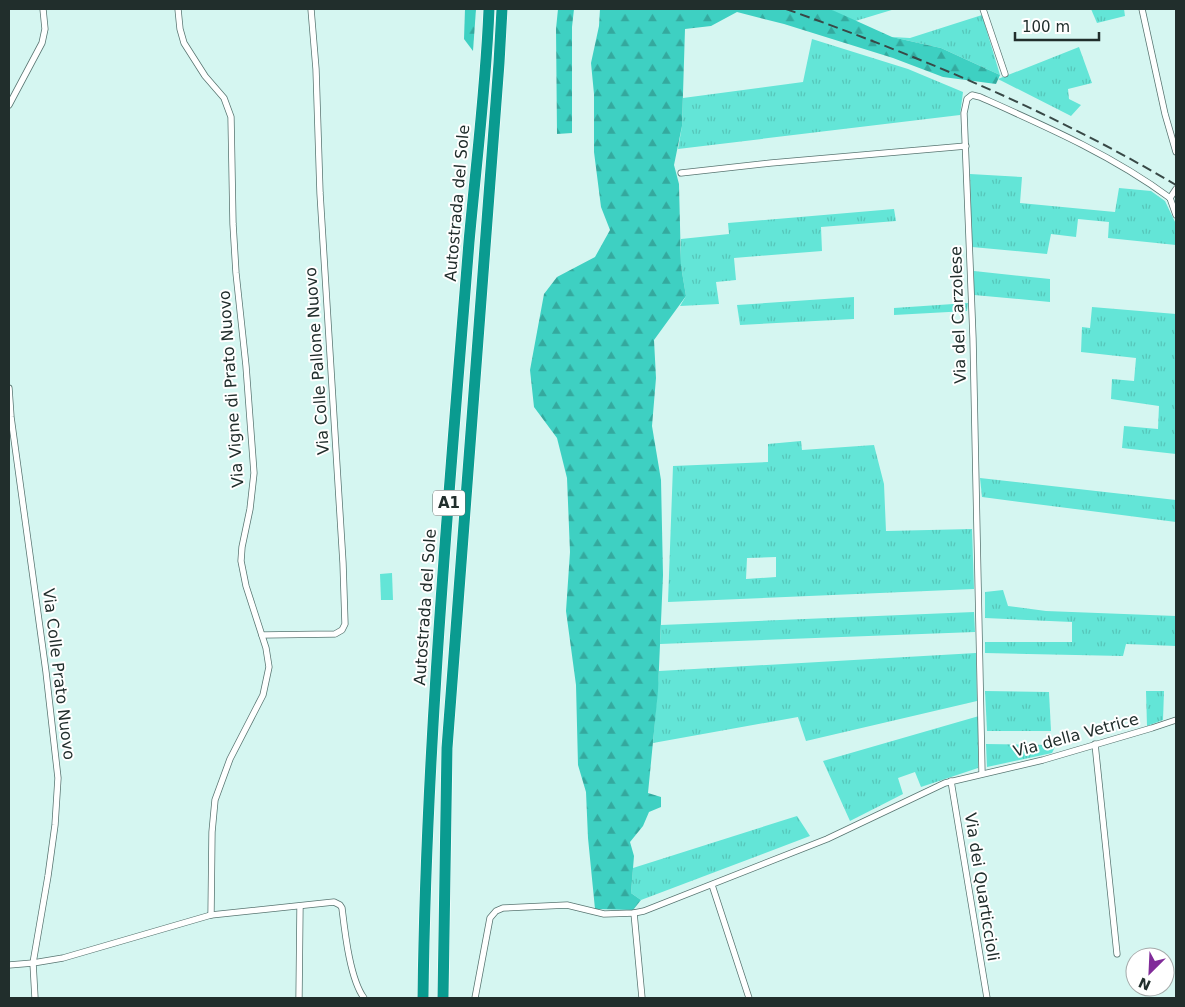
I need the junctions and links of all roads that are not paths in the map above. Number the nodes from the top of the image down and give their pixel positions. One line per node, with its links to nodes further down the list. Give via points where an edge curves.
1 (43, 9): 9 (street, via 45,29 42,43)
2 (178, 9): 17 (street, Via Vigne di Prato Nuovo, via 184,43 224,98 231,123 236,273 254,473 241,561 250,603)
3 (311, 9): 17 (street, Via Colle Pallone Nuovo, via 345,624 340,632 334,634)
4 (490, 9): 32 (highway, Autostrada del Sole / A1, via 442,584 429,802)
5 (502, 9): 33 (highway, Autostrada del Sole / A1, via 447,748)
6 (983, 9): 8 (street)
7 (1142, 9): 11 (street)
8 (1005, 74)
9 (9, 105)
10 (966, 146): 12 (street); 14 (street, Via del Carzolese, via 965,104 968,97 974,95 1119,164); 20 (street, Via del Carzolese)
11 (1176, 152)
12 (681, 173)
13 (1176, 189): 14 (street)
14 (1170, 198): 15 (street)
15 (1176, 215)
16 (9, 388): 27 (street, Via Colle Prato Nuovo, via 58,778 56,817)
17 (262, 636): 25 (street, Via Vigne di Prato Nuovo, via 269,667 263,695 230,759 216,800 212,832)
18 (1176, 720): 19 (street, Via della Vetrice)
19 (1095, 744): 20 (street, Via della Vetrice, via 1032,763); 26 (street)
20 (982, 773): 21 (street, Via della Vetrice)
21 (951, 781): 22 (street, Via della Vetrice, via 827,839); 37 (street, Via dei Quarticcioli)
22 (712, 885): 24 (street, Via della Vetrice); 36 (street)
23 (300, 907): 25 (street); 30 (street); 31 (street, via 333,902 340,906 348,950)
24 (634, 913): 34 (street, via 604,914 567,905 510,907 496,911 490,918); 35 (street)
25 (211, 915): 27 (street, via 63,958)
26 (1117, 954)
27 (33, 963): 28 (street); 29 (street, Via Colle Prato Nuovo)
28 (9, 965)
29 (35, 998)
30 (299, 998)
31 (364, 998)
32 (423, 998)
33 (443, 998)
34 (475, 998)
35 (642, 998)
36 (749, 998)
37 (987, 998)

